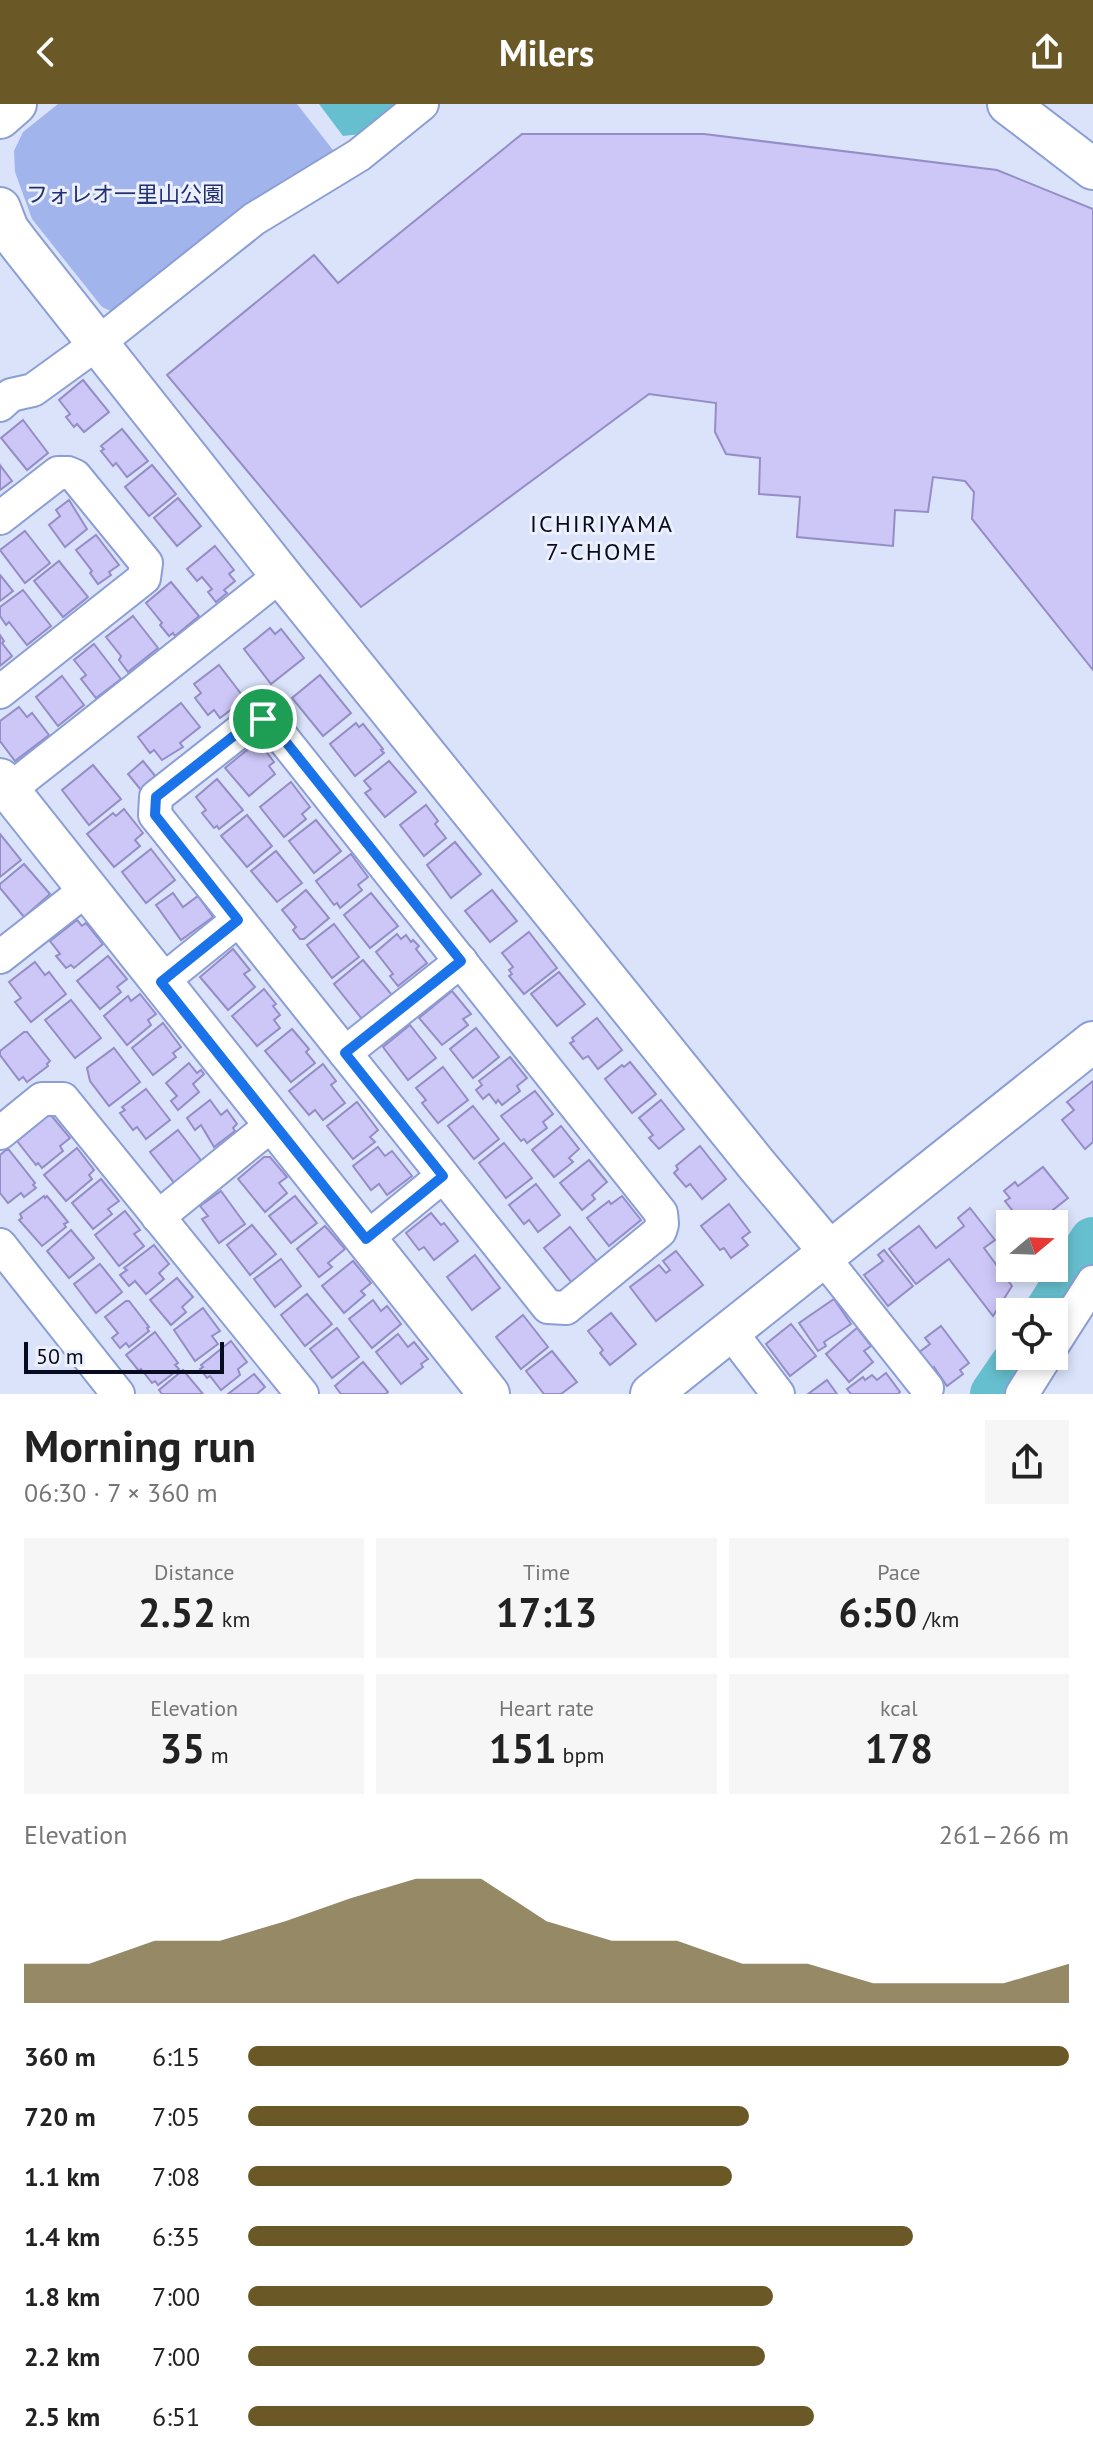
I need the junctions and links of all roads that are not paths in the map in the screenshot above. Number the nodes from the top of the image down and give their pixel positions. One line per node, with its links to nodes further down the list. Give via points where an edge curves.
1 (16, 104): 4 (street)
2 (422, 104): 7 (street, via 359,155 254,219)
3 (1008, 104): 5 (street)
4 (0, 118)
5 (1093, 169)
6 (0, 208): 7 (street, via 8,229)
7 (98, 343): 8 (street, via 33,390 11,395); 10 (street)
8 (0, 405)
9 (0, 518): 11 (street, via 58,473 68,473 146,563 144,578)
10 (281, 575): 12 (street); 26 (street)
11 (0, 692)
12 (5, 785): 13 (street)
13 (87, 889): 15 (street); 17 (street)
14 (238, 920): 16 (street, via 155,815 156,797 254,720 263,719); 17 (street); 19 (street)
15 (0, 957)
16 (461, 961): 19 (street); 22 (street, via 661,1213 662,1224 566,1308 548,1307)
17 (161, 982): 20 (street)
18 (1093, 1042): 26 (street)
19 (345, 1053): 22 (street)
20 (274, 1123): 23 (street); 24 (street)
21 (0, 1133): 23 (street, via 42,1099 63,1099)
22 (443, 1176): 24 (street)
23 (158, 1217): 33 (street)
24 (366, 1239): 34 (street)
25 (0, 1245): 32 (street)
26 (826, 1254): 29 (street); 31 (street)
27 (1093, 1282): 28 (street)
28 (1068, 1321)
29 (730, 1331): 35 (street); 36 (street)
30 (1037, 1370): 37 (street)
31 (927, 1388)
32 (118, 1394)
33 (302, 1394)
34 (489, 1394)
35 (651, 1394)
36 (778, 1394)
37 (1022, 1394)

